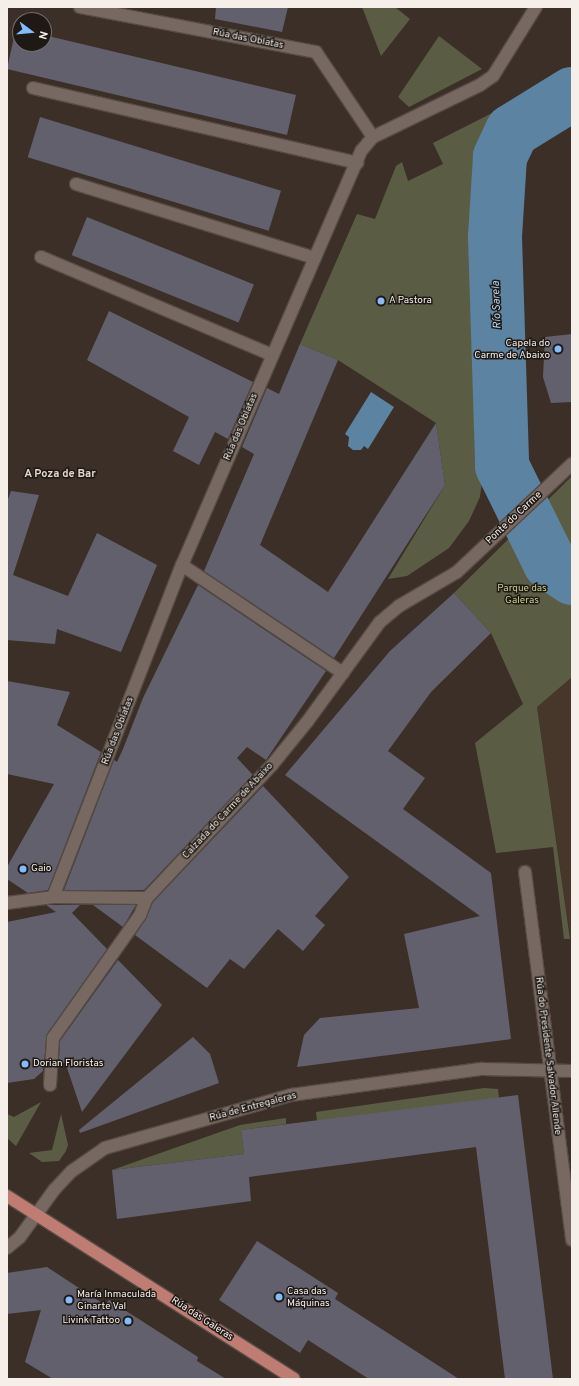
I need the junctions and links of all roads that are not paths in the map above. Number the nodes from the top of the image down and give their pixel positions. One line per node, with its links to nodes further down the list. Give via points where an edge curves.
1 (80, 7): 4 (street, Rúa das Oblatas, via 316,52)
2 (535, 9): 4 (street, via 493,76 480,85)
3 (33, 88): 5 (street)
4 (373, 138): 5 (street, Rúa das Oblatas)
5 (357, 163): 8 (street, Rúa das Oblatas)
6 (76, 184): 8 (street)
7 (41, 257): 9 (street)
8 (315, 258): 9 (street, Rúa das Oblatas)
9 (272, 355): 11 (street, Rúa das Oblatas)
10 (572, 464): 12 (street, Ponte do Carme)
11 (182, 565): 13 (street); 15 (street, Rúa das Oblatas)
12 (457, 572): 13 (street, Calzada do Carme de Abaixo, via 399,606 385,618)
13 (343, 673): 16 (street, Calzada do Carme de Abaixo, via 272,765)
14 (525, 872): 18 (street, Rúa do Presidente Salvador Allende)
15 (53, 897): 16 (street); 17 (street)
16 (147, 898): 20 (street, Calzada do Carme de Abaixo, via 140,915 53,1038)
17 (7, 903)
18 (550, 1069): 19 (street, Rúa de Entregaleras); 22 (street, Rúa de Entregaleras, via 482,1069 291,1095 105,1148 72,1171 54,1190); 23 (street, Rúa do Presidente Salvador Allende)
19 (572, 1070)
20 (50, 1085)
21 (7, 1196): 22 (main road, Rúa das Galeras)
22 (37, 1215): 24 (street, Rúa de Entregaleras, via 20,1237); 25 (main road, Rúa das Galeras)
23 (572, 1240)
24 (7, 1248)
25 (294, 1379)

